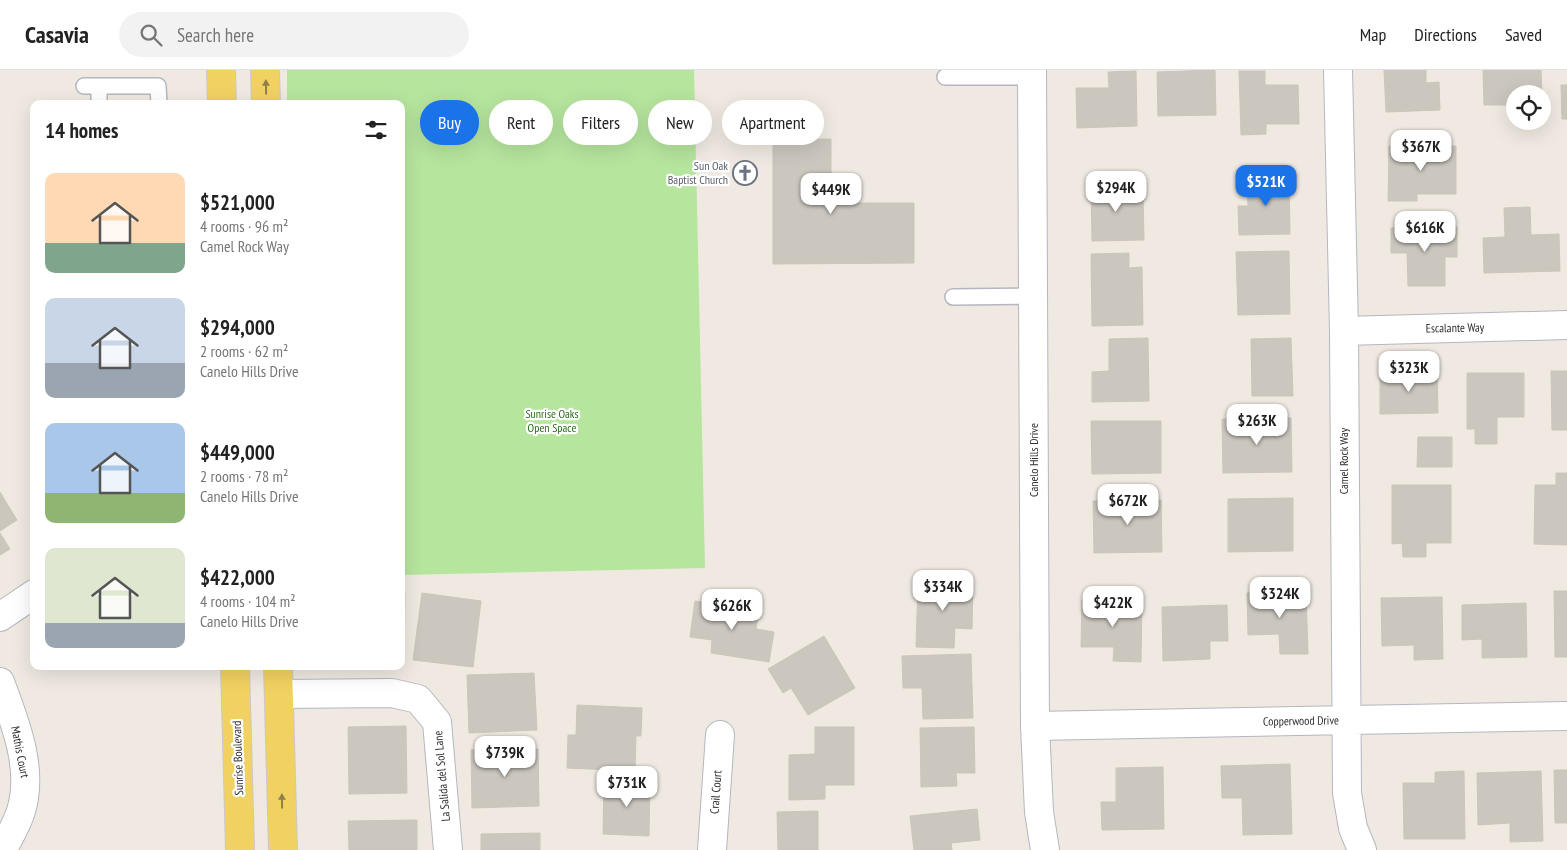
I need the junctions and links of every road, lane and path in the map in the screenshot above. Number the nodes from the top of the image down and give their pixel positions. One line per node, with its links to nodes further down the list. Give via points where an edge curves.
1 (221, 70): 8 (main road)
2 (265, 70): 9 (main road, one-way to 2)
3 (1338, 70): 13 (street, Camel Rock Way)
4 (1032, 73): 5 (lane); 10 (street, Canelo Hills Drive)
5 (945, 77)
6 (97, 100): 7 (lane, via 92,86 158,86)
7 (158, 100)
8 (222, 100)
9 (266, 100)
10 (1033, 296): 11 (lane); 22 (street, Canelo Hills Drive)
11 (953, 298)
12 (1567, 325): 13 (street, Escalante Way)
13 (1344, 331): 21 (street, Camel Rock Way)
14 (30, 597): 15 (street)
15 (0, 617)
16 (235, 670): 25 (main road, Sunrise Boulevard)
17 (278, 670): 19 (main road)
18 (0, 682): 24 (street, Mathis Court, via 21,748 26,786 21,812)
19 (279, 694): 26 (main road, one-way to 19); 27 (street, La Salida del Sol Lane, via 392,693 418,699 437,722)
20 (1567, 716): 21 (street, Copperwood Drive)
21 (1345, 721): 22 (street, Copperwood Drive); 30 (street, Camel Rock Way, via 1347,793 1353,828)
22 (1035, 726): 29 (street, Canelo Hills Drive, via 1039,812)
23 (720, 735): 28 (street, Crail Court)
24 (2, 849)
25 (240, 850)
26 (283, 850)
27 (448, 850)
28 (712, 850)
29 (1045, 850)
30 (1362, 850)

